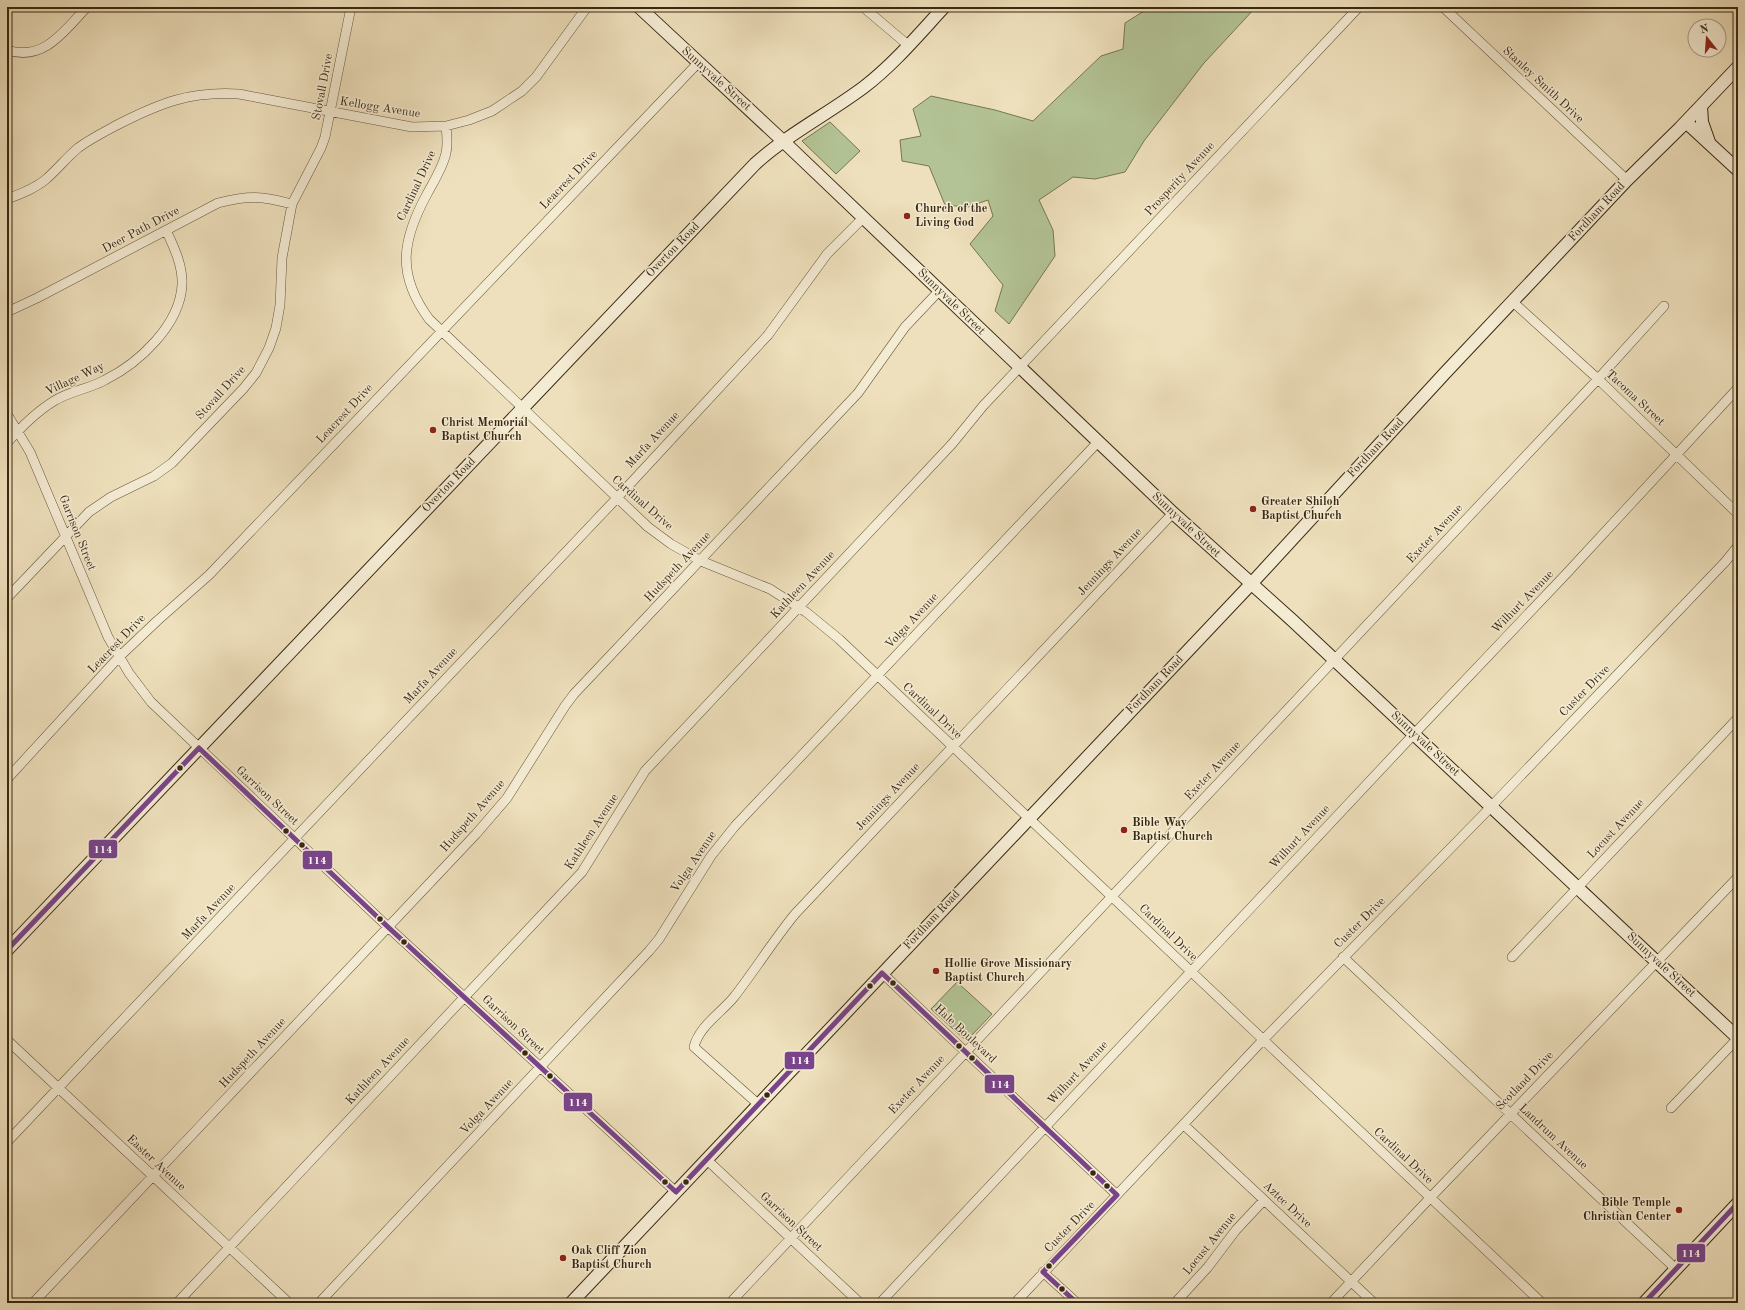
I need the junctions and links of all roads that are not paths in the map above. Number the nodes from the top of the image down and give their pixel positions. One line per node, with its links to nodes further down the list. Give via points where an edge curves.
1 (87, 7): 10 (street, via 53,42 41,50 18,54)
2 (351, 7): 14 (street, Stovall Drive)
3 (587, 7): 16 (street, Kellogg Avenue, via 522,91 492,111)
4 (639, 7): 11 (street, Sunnyvale Street)
5 (863, 7): 9 (street)
6 (944, 7): 9 (street, Overton Road)
7 (1359, 7): 30 (street, Prosperity Avenue)
8 (1443, 7): 20 (street, Stanley Smith Drive)
9 (908, 45): 17 (street, Overton Road, via 865,86)
10 (7, 50)
11 (698, 63): 17 (street, Sunnyvale Street); 29 (street, Leacrest Drive)
12 (1738, 67): 13 (street, Fordham Road)
13 (1701, 106): 15 (street, Fordham Road); 18 (street, via 1702,122)
14 (330, 112): 16 (street, Kellogg Avenue, via 412,127); 21 (street, Kellogg Avenue, via 218,92 170,100 97,136 79,148 44,180); 22 (street, Stovall Drive, via 320,148)
15 (1686, 122): 18 (street); 20 (street, Fordham Road)
16 (446, 126): 29 (street, Cardinal Drive, via 446,154 417,212 409,232 406,251 407,268 417,302)
17 (783, 141): 23 (street, Sunnyvale Street); 33 (street, Overton Road, via 739,180)
18 (1711, 145): 19 (street)
19 (1738, 170)
20 (1627, 180): 26 (street, Fordham Road)
21 (7, 199)
22 (292, 204): 24 (street, Deer Path Drive, via 267,197 239,198 218,203); 42 (street, Stovall Drive, via 282,258 280,305 276,328 256,373 172,463 154,476 111,497 89,512)
23 (862, 218): 25 (street, Sunnyvale Street); 39 (street, Marfa Avenue, via 827,254 768,335)
24 (166, 230): 28 (street, Deer Path Drive); 35 (street, Village Way, via 180,266 182,284 181,298 167,327 153,344 118,372 55,401 38,412)
25 (939, 291): 30 (street, Sunnyvale Street); 45 (street, Hudspeth Avenue, via 905,327 858,393)
26 (1513, 302): 31 (street, Tacoma Street); 47 (street, Fordham Road)
27 (1664, 306): 31 (street, Exeter Avenue)
28 (7, 312)
29 (441, 330): 33 (street, Cardinal Drive); 50 (street, Leacrest Drive, via 209,575)
30 (1019, 367): 36 (street, Sunnyvale Street); 49 (street, Kathleen Avenue, via 952,444)
31 (1598, 380): 38 (street, Tacoma Street); 51 (street, Exeter Avenue)
32 (1738, 388): 38 (street, Wilhurt Avenue)
33 (522, 408): 39 (street, Cardinal Drive); 56 (street, Overton Road)
34 (7, 414): 35 (street, Garrison Street)
35 (18, 431): 37 (street, Village Way); 42 (street, Garrison Street, via 30,452)
36 (1098, 442): 40 (street, Sunnyvale Street); 52 (street, Volga Avenue)
37 (7, 443)
38 (1677, 455): 41 (street, Tacoma Street); 54 (street, Wilhurt Avenue)
39 (617, 498): 45 (street, Cardinal Drive, via 655,533); 60 (street, Marfa Avenue)
40 (1173, 513): 47 (street, Sunnyvale Street); 55 (street, Jennings Avenue)
41 (1738, 514)
42 (65, 536): 48 (street, Stovall Drive); 50 (street, Garrison Street)
43 (1738, 546): 46 (street, Custer Drive)
44 (1738, 556): 46 (street, Custer Drive)
45 (701, 561): 49 (street, Cardinal Drive, via 753,581); 64 (street, Hudspeth Avenue, via 574,694 507,798)
46 (1724, 562): 58 (street, Custer Drive)
47 (1251, 584): 51 (street, Sunnyvale Street); 59 (street, Fordham Road)
48 (7, 598)
49 (799, 607): 52 (street, Cardinal Drive, via 840,639); 71 (street, Kathleen Avenue, via 645,771 582,872)
50 (119, 657): 56 (street, Garrison Street, via 151,702); 57 (street, Leacrest Drive)
51 (1334, 659): 54 (street, Sunnyvale Street); 63 (street, Exeter Avenue)
52 (877, 675): 55 (street, Cardinal Drive); 76 (street, Volga Avenue, via 722,840 659,939)
53 (1738, 718): 62 (street, Locust Avenue)
54 (1414, 734): 58 (street, Sunnyvale Street); 69 (street, Wilhurt Avenue)
55 (952, 746): 59 (street, Cardinal Drive); 78 (street, Jennings Avenue, via 795,914 733,998 697,1036 694,1047)
56 (199, 748): 60 (street, Garrison Street); 65 (street, Overton Road)
57 (7, 779)
58 (1491, 807): 62 (street, Sunnyvale Street); 67 (street, Custer Drive)
59 (1028, 818): 63 (street, Cardinal Drive); 70 (street, Fordham Road)
60 (295, 838): 64 (street, Garrison Street); 77 (street, Marfa Avenue)
61 (1738, 877): 68 (street, Scotland Drive)
62 (1578, 887): 66 (street, Locust Avenue); 68 (street, Sunnyvale Street)
63 (1112, 897): 69 (street, Cardinal Drive); 75 (street, Exeter Avenue)
64 (388, 927): 71 (street, Garrison Street); 85 (street, Hudspeth Avenue)
65 (7, 950)
66 (1512, 956)
67 (1343, 957): 74 (street, Custer Drive); 80 (street, Landrum Avenue)
68 (1657, 962): 72 (street, Sunnyvale Street); 80 (street, Scotland Drive)
69 (1191, 972): 74 (street, Cardinal Drive); 82 (street, Wilhurt Avenue)
70 (882, 973): 75 (street, Hale Boulevard); 78 (street, Fordham Road)
71 (465, 997): 76 (street, Garrison Street); 92 (street, Kathleen Avenue)
72 (1738, 1038): 79 (street)
73 (7, 1040): 77 (street, Easter Avenue)
74 (1263, 1040): 81 (street, Custer Drive); 88 (street, Cardinal Drive)
75 (965, 1051): 82 (street, Hale Boulevard); 91 (street, Exeter Avenue)
76 (541, 1068): 86 (street, Garrison Street); 99 (street, Volga Avenue)
77 (58, 1088): 83 (street, Marfa Avenue); 85 (street, Easter Avenue)
78 (758, 1104): 84 (street, Fordham Road)
79 (1671, 1108)
80 (1510, 1114): 88 (street, Scotland Drive); 93 (street, Landrum Avenue)
81 (1184, 1125): 87 (street, Custer Drive); 89 (street, Aztec Drive)
82 (1045, 1126): 87 (street, Hale Boulevard); 103 (street, Wilhurt Avenue)
83 (7, 1142)
84 (706, 1160): 86 (street, Fordham Road); 91 (street, Garrison Street)
85 (153, 1176): 92 (street, Easter Avenue); 96 (street, Hudspeth Avenue)
86 (676, 1192): 100 (street, Fordham Road)
87 (1117, 1195): 94 (street, Custer Drive)
88 (1430, 1198): 95 (street, Scotland Drive); 109 (street, Cardinal Drive)
89 (1264, 1200): 95 (street, Aztec Drive); 106 (street, Locust Avenue)
90 (1738, 1203): 93 (street)
91 (791, 1238): 101 (street, Exeter Avenue); 102 (street, Garrison Street)
92 (229, 1247): 97 (street, Kathleen Avenue); 98 (street, Easter Avenue)
93 (1676, 1269): 110 (street)
94 (1043, 1272): 104 (street, Custer Drive); 105 (street)
95 (1352, 1282): 107 (street, Scotland Drive); 108 (street, Aztec Drive)
96 (33, 1303)
97 (177, 1303)
98 (289, 1303)
99 (320, 1303)
100 (571, 1303)
101 (730, 1303)
102 (860, 1303)
103 (880, 1303)
104 (1015, 1303)
105 (1077, 1303)
106 (1175, 1303)
107 (1332, 1303)
108 (1374, 1303)
109 (1542, 1303)
110 (1644, 1303)

